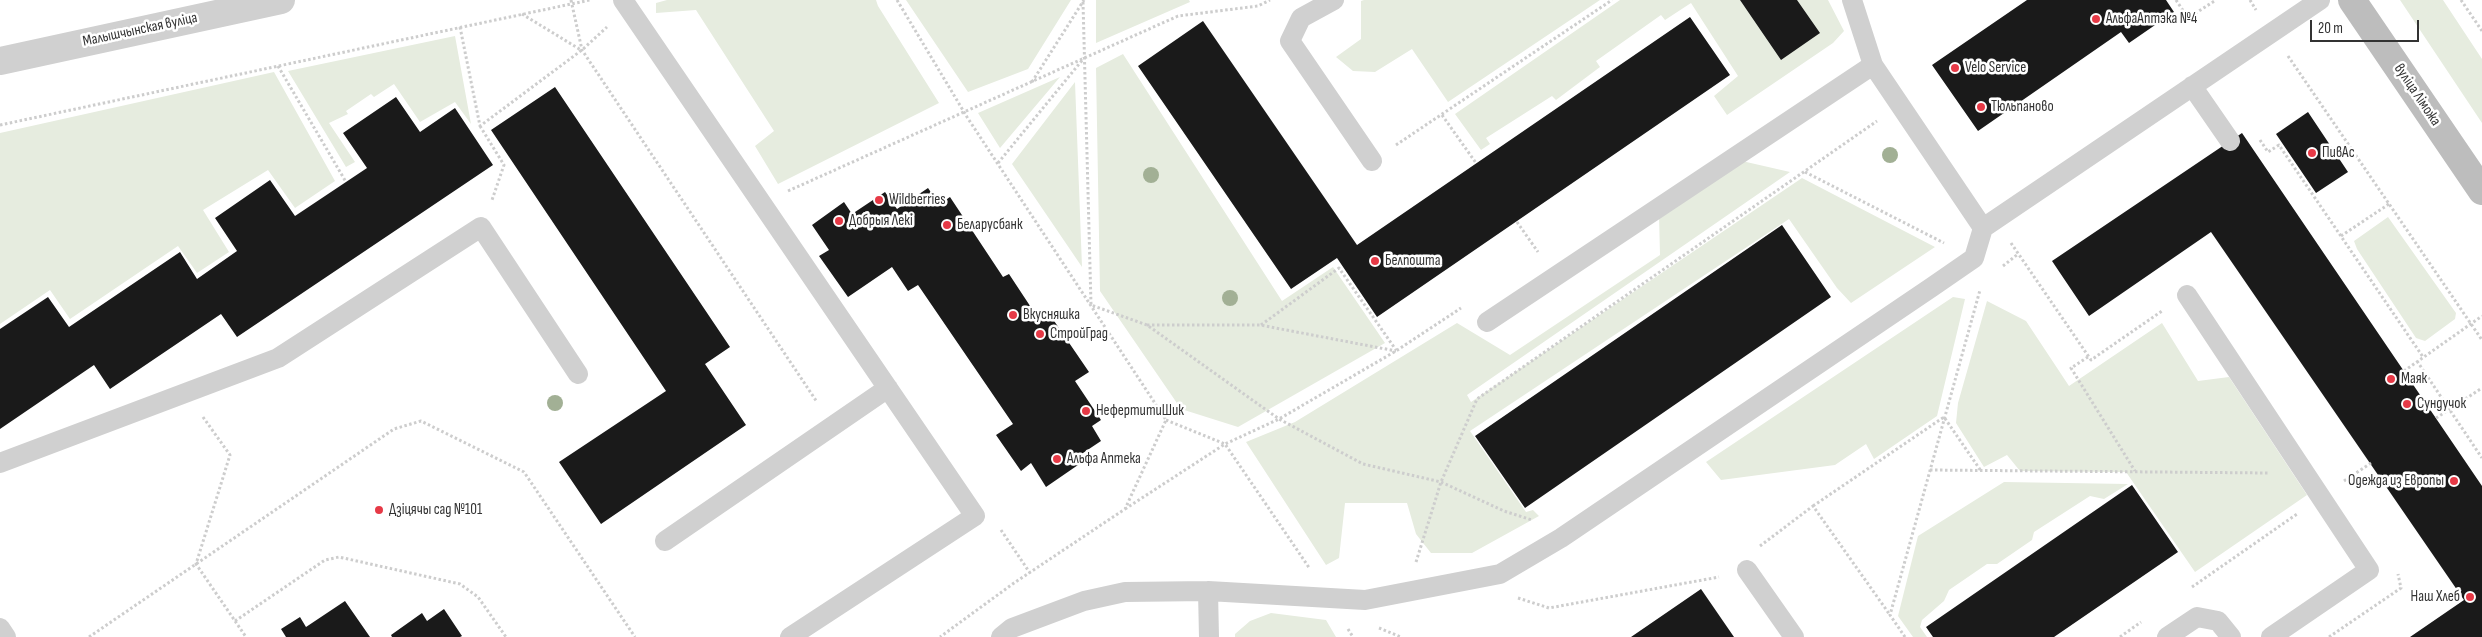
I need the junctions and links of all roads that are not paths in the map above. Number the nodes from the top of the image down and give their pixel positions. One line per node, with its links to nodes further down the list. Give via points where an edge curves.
1 (281, 0): 7 (street, Малышчынская вуліца)
2 (623, 0): 17 (lane)
3 (1334, 0): 11 (lane, via 1301,18 1290,41)
4 (1852, 0): 8 (lane)
5 (2320, 0): 9 (lane)
6 (2352, 0): 12 (street, вуліца Ліможа)
7 (0, 61)
8 (1873, 64): 13 (lane); 15 (lane)
9 (2192, 86): 10 (lane); 13 (lane)
10 (2230, 141)
11 (1372, 161)
12 (2482, 191)
13 (1983, 228): 21 (lane, via 1974,258 1561,538 1500,574 1366,600)
14 (2187, 295): 30 (lane, via 2369,570)
15 (1486, 322)
16 (578, 374): 18 (lane, via 481,226 278,358)
17 (888, 388): 19 (lane); 25 (lane, via 975,516)
18 (0, 463)
19 (665, 541)
20 (1747, 570): 27 (lane)
21 (1208, 591): 23 (lane, via 1125,592 1084,601); 26 (lane)
22 (0, 628): 24 (lane)
23 (1011, 634)
24 (6, 637)
25 (790, 637)
26 (1209, 637)
27 (1794, 637)
28 (2167, 637): 29 (lane, via 2197,617 2218,621)
29 (2231, 637)
30 (2271, 637)

